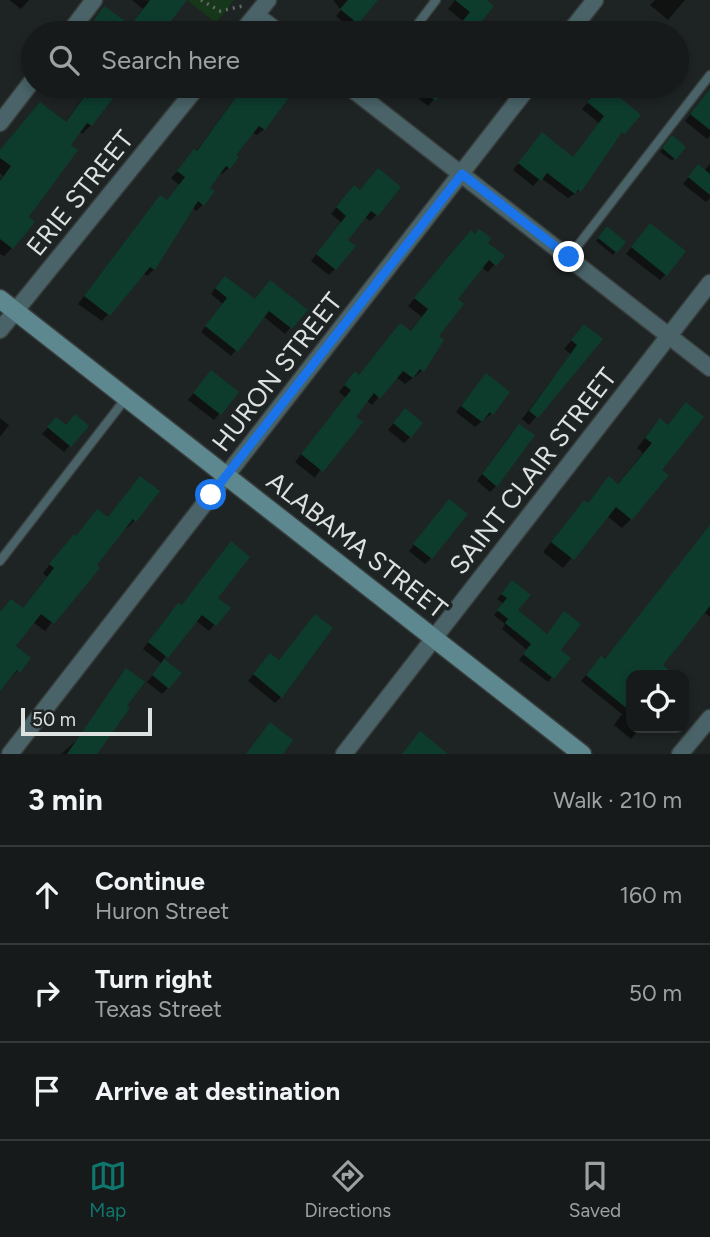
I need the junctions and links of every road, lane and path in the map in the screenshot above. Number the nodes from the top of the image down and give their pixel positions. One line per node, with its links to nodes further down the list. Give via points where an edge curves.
1 (94, 0): 7 (street)
2 (201, 0): 6 (path, via 220,10 244,6)
3 (268, 0): 6 (street)
4 (436, 0): 10 (lane)
5 (595, 0): 11 (street)
6 (256, 15): 8 (street); 9 (street)
7 (78, 21)
8 (251, 21)
9 (264, 21)
10 (420, 21)
11 (578, 21)
12 (710, 75): 19 (lane)
13 (21, 96): 17 (street)
14 (188, 98): 22 (street, ERIE STREET)
15 (374, 98): 18 (street)
16 (520, 98): 18 (street, HURON STREET)
17 (0, 123)
18 (462, 174): 19 (street); 27 (street, HURON STREET)
19 (569, 257): 24 (street)
20 (710, 283): 24 (street, SAINT CLAIR STREET)
21 (0, 299): 22 (main road, ALABAMA STREET)
22 (15, 311): 23 (street, ERIE STREET); 26 (main road, ALABAMA STREET)
23 (0, 330)
24 (669, 336): 25 (street); 29 (street, SAINT CLAIR STREET)
25 (710, 368)
26 (126, 398): 27 (main road, ALABAMA STREET); 28 (lane)
27 (226, 476): 29 (main road, ALABAMA STREET); 31 (street, HURON STREET)
28 (0, 561)
29 (434, 638): 32 (street, SAINT CLAIR STREET); 33 (main road, ALABAMA STREET)
30 (710, 719): 34 (street)
31 (10, 754)
32 (344, 754)
33 (582, 754)
34 (680, 754)

